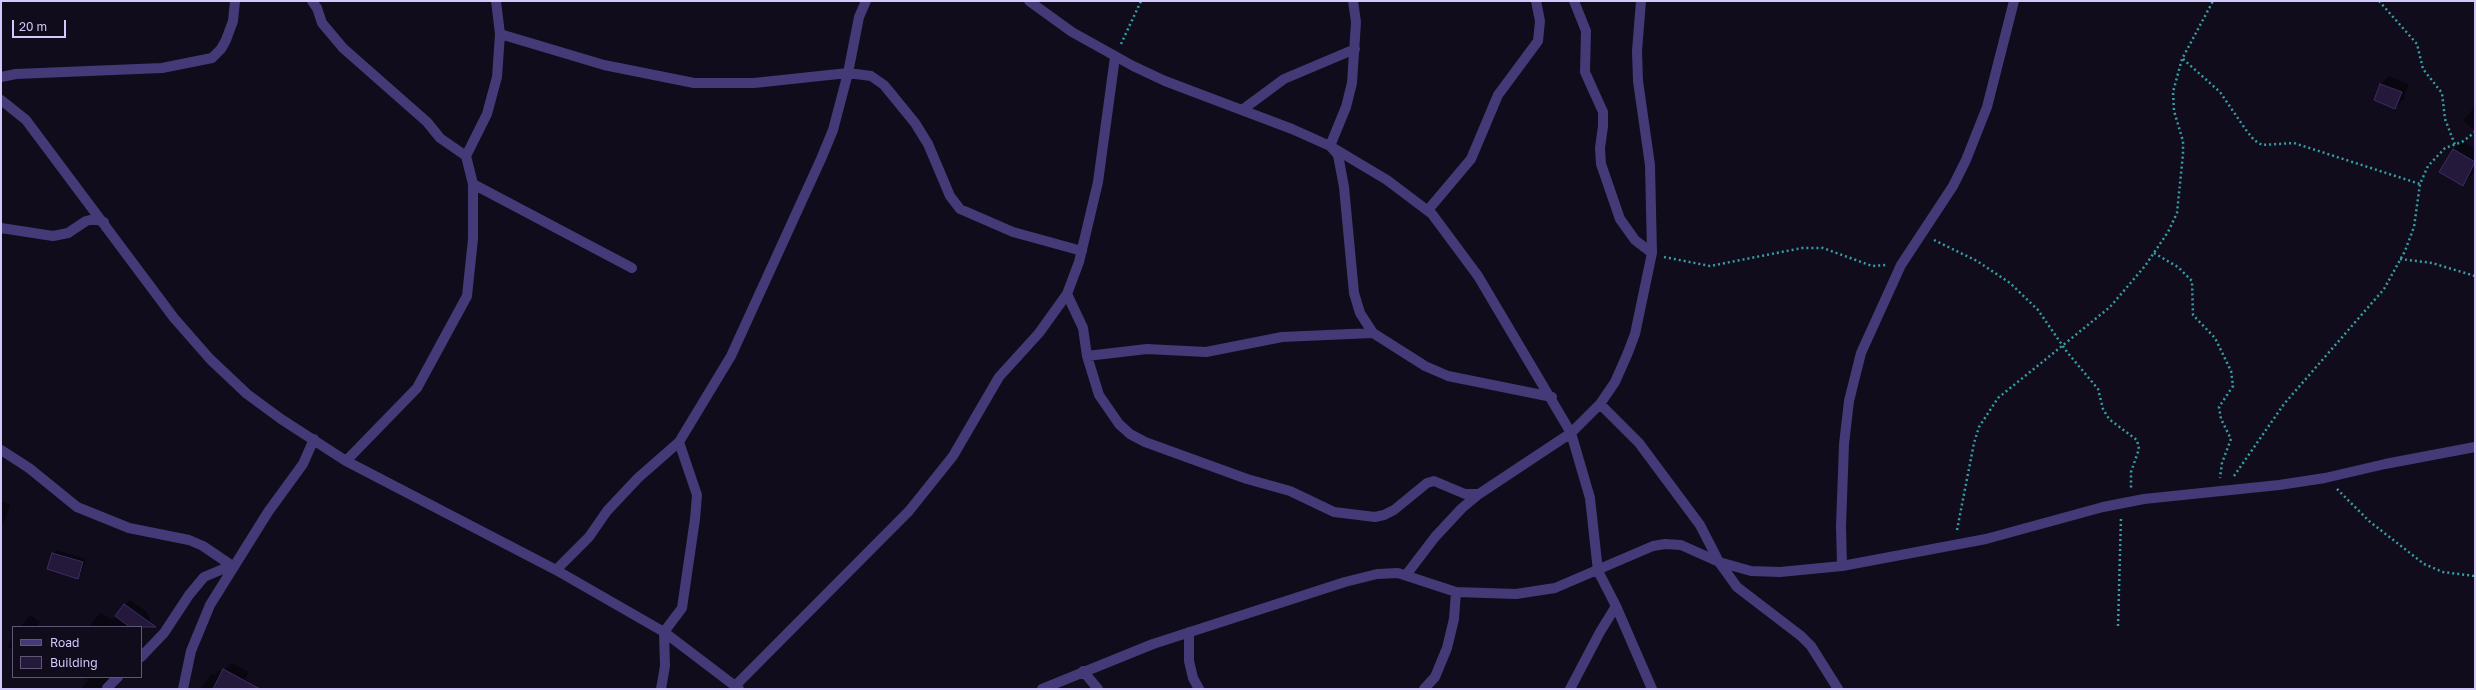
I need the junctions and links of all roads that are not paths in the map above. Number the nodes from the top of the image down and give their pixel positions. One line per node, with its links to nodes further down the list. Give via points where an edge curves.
1 (235, 1): 15 (street, via 233,22 221,49 212,58 162,68 16,74)
2 (312, 1): 19 (street, via 322,23 344,48 427,122 440,138)
3 (496, 1): 11 (street)
4 (866, 1): 14 (street, via 859,17)
5 (1029, 1): 13 (street, via 1072,32)
6 (1353, 1): 12 (street, via 1356,22)
7 (1536, 1): 21 (street, via 1540,21 1538,41 1498,95 1471,159)
8 (1574, 1): 25 (street, via 1586,31 1586,72 1602,112 1602,164 1620,219 1635,240)
9 (1641, 1): 25 (street, via 1637,44 1638,81 1650,164)
10 (2014, 1): 41 (street, via 1998,71 1984,114 1953,186 1901,265 1861,353 1849,401 1844,444)
11 (500, 34): 14 (street, via 604,65 694,83 754,83); 19 (street, via 500,60 495,86 486,114)
12 (1355, 49): 17 (street, via 1284,79); 18 (street, via 1350,96)
13 (1115, 58): 17 (street, via 1165,81); 24 (street, via 1098,182)
14 (848, 73): 24 (street, via 872,76 904,107 928,144 950,196 960,209 1013,232); 34 (street, via 833,130 809,187 731,356)
15 (1, 77)
16 (1, 100): 22 (street, via 26,120)
17 (1242, 110): 18 (street)
18 (1330, 146): 21 (street, via 1387,180); 28 (street, via 1338,155 1344,187 1354,293 1360,313)
19 (466, 156): 20 (street)
20 (473, 184): 26 (street); 37 (street, via 473,239 467,296 417,388)
21 (1428, 210): 30 (street, via 1456,243 1478,276)
22 (104, 222): 23 (street, via 94,219 86,221 68,233 53,236); 33 (street, via 174,318 210,359 253,398)
23 (1, 228)
24 (1082, 251): 27 (street)
25 (1652, 253): 31 (street, via 1635,334 1615,382)
26 (632, 268)
27 (1067, 294): 29 (street, via 1083,328); 54 (street, via 1043,328 999,377 952,456 909,511)
28 (1373, 333): 29 (street, via 1282,337 1206,352 1147,349); 30 (street, via 1425,366 1448,376)
29 (1087, 356): 38 (street, via 1099,395 1108,410 1130,434 1247,480 1290,491 1334,512 1375,517 1384,515 1427,483 1434,481 1465,494)
30 (1552, 397): 32 (street)
31 (1600, 404): 32 (street); 39 (street, via 1640,443 1700,525)
32 (1572, 433): 38 (street); 43 (street, via 1590,498)
33 (314, 439): 37 (street); 40 (street, via 302,464)
34 (679, 442): 42 (street, via 638,478 599,521 589,537); 47 (street, via 697,495 682,608)
35 (2475, 447): 41 (street, via 2279,486 2135,500 1986,539)
36 (1, 450): 40 (street, via 29,468 77,506 129,528 189,540)
37 (346, 461): 42 (street)
38 (1479, 494): 44 (street, via 1450,520)
39 (1719, 562): 41 (street, via 1751,570 1780,572); 43 (street, via 1681,545 1665,544 1653,546); 64 (street, via 1737,587 1791,626 1811,646)
40 (233, 564): 49 (street, via 204,577 164,633); 55 (street, via 210,605 197,636)
41 (1842, 566)
42 (556, 570): 47 (street)
43 (1598, 571): 45 (street, via 1555,588 1516,594); 46 (street)
44 (1406, 575): 45 (street); 48 (street, via 1387,572 1365,576)
45 (1456, 592): 51 (street, via 1451,634)
46 (1616, 606): 62 (street); 63 (street)
47 (664, 632): 54 (street); 56 (street, via 665,666)
48 (1189, 632): 50 (street); 59 (street, via 1189,661 1192,678)
49 (142, 656)
50 (1083, 671): 57 (street); 58 (street)
51 (1435, 677): 60 (street); 61 (street)
52 (117, 678): 53 (street)
53 (107, 688)
54 (737, 688)
55 (183, 689)
56 (661, 689)
57 (1042, 689)
58 (1098, 689)
59 (1199, 689)
60 (1424, 689)
61 (1435, 689)
62 (1570, 689)
63 (1652, 689)
64 (1838, 689)

